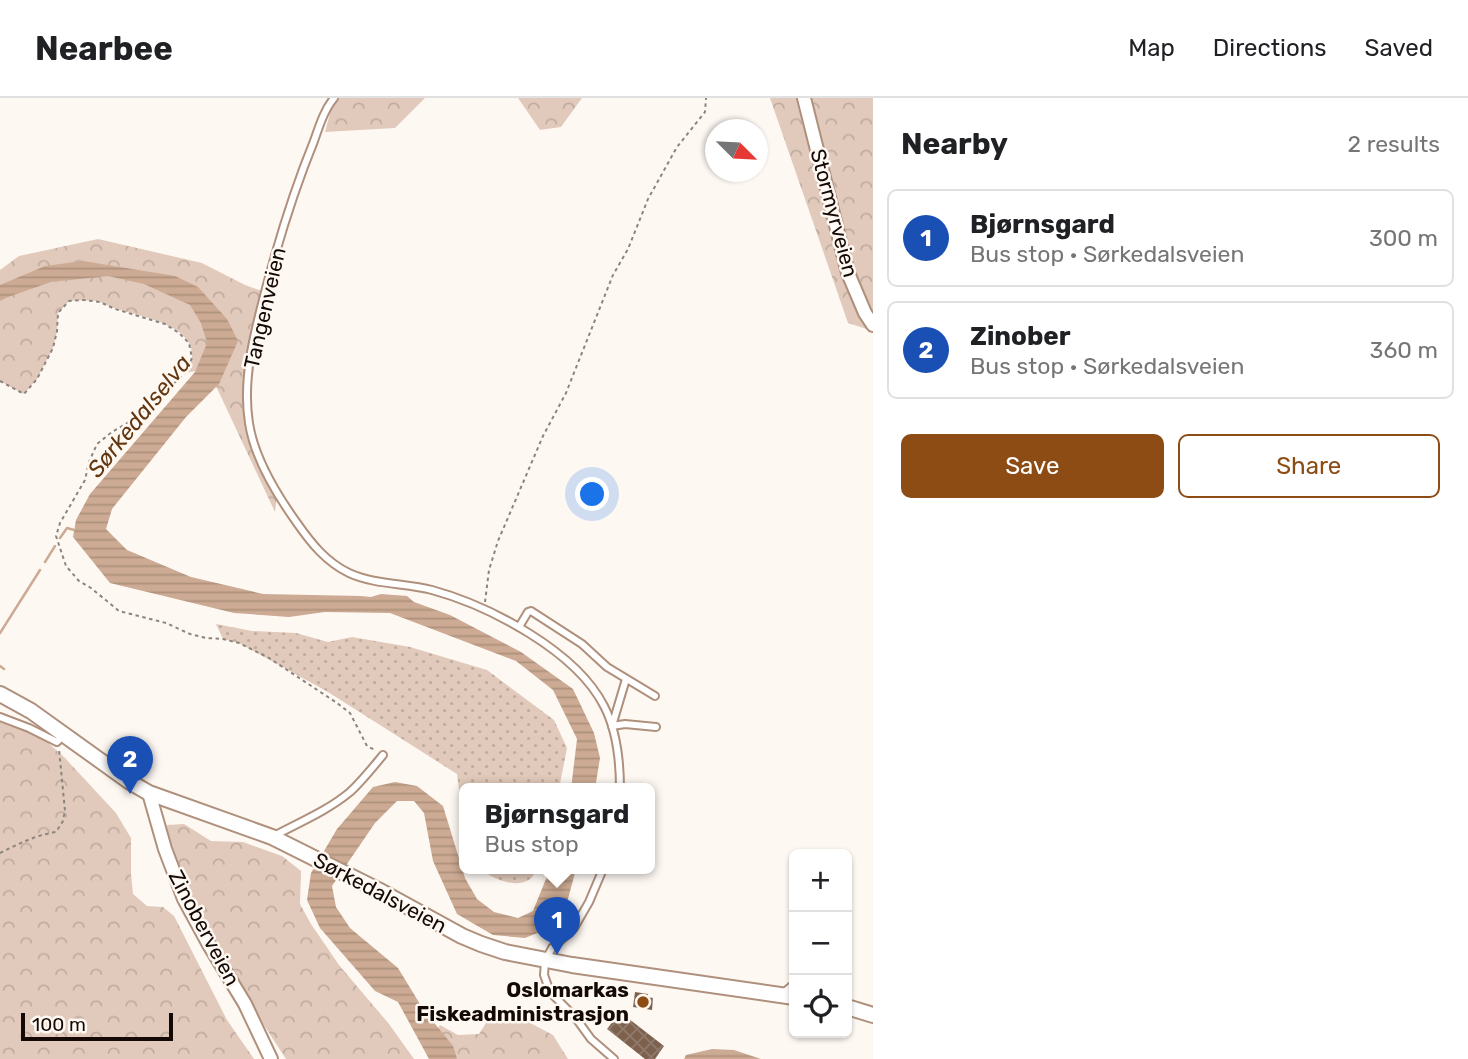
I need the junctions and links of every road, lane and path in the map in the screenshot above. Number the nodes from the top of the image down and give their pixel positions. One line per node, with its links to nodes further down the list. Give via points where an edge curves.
1 (334, 98): 6 (lane, Tangenveien, via 306,158 258,318 247,393 249,426 284,505 327,559 357,577 433,590)
2 (706, 98): 6 (path, via 705,112 677,147 613,275 566,393 498,541)
3 (804, 98): 4 (street, Stormyrveien, via 848,273)
4 (873, 325)
5 (0, 381): 15 (path, via 24,394 37,379 53,348 58,313 69,301 100,302 179,332 189,343 192,358 185,373 139,416 97,444 85,480 56,536 66,566 119,611 198,636 239,643 269,658 350,713 368,746)
6 (482, 610): 7 (lane, Tangenveien)
7 (519, 627): 8 (lane, via 531,611); 12 (lane, Tangenveien, via 576,668 598,696)
8 (626, 679): 10 (lane); 12 (lane)
9 (0, 694): 14 (street, Sørkedalsveien, via 31,711)
10 (655, 696)
11 (0, 717): 14 (lane)
12 (612, 726): 13 (lane); 16 (lane, Tangenveien)
13 (656, 727)
14 (61, 738): 17 (street, Sørkedalsveien); 19 (path, via 63,821 56,832)
15 (383, 755): 18 (lane, via 341,799)
16 (619, 783)
17 (149, 793): 18 (street, Sørkedalsveien); 25 (street, Zinoberveien, via 178,887)
18 (272, 837): 21 (street, Sørkedalsveien, via 481,944)
19 (0, 853)
20 (601, 874): 21 (lane, via 574,928)
21 (545, 961): 22 (street, Sørkedalsveien); 26 (lane, via 550,992)
22 (787, 996)
23 (852, 1009): 24 (street)
24 (873, 1015)
25 (271, 1059)
26 (614, 1059)

